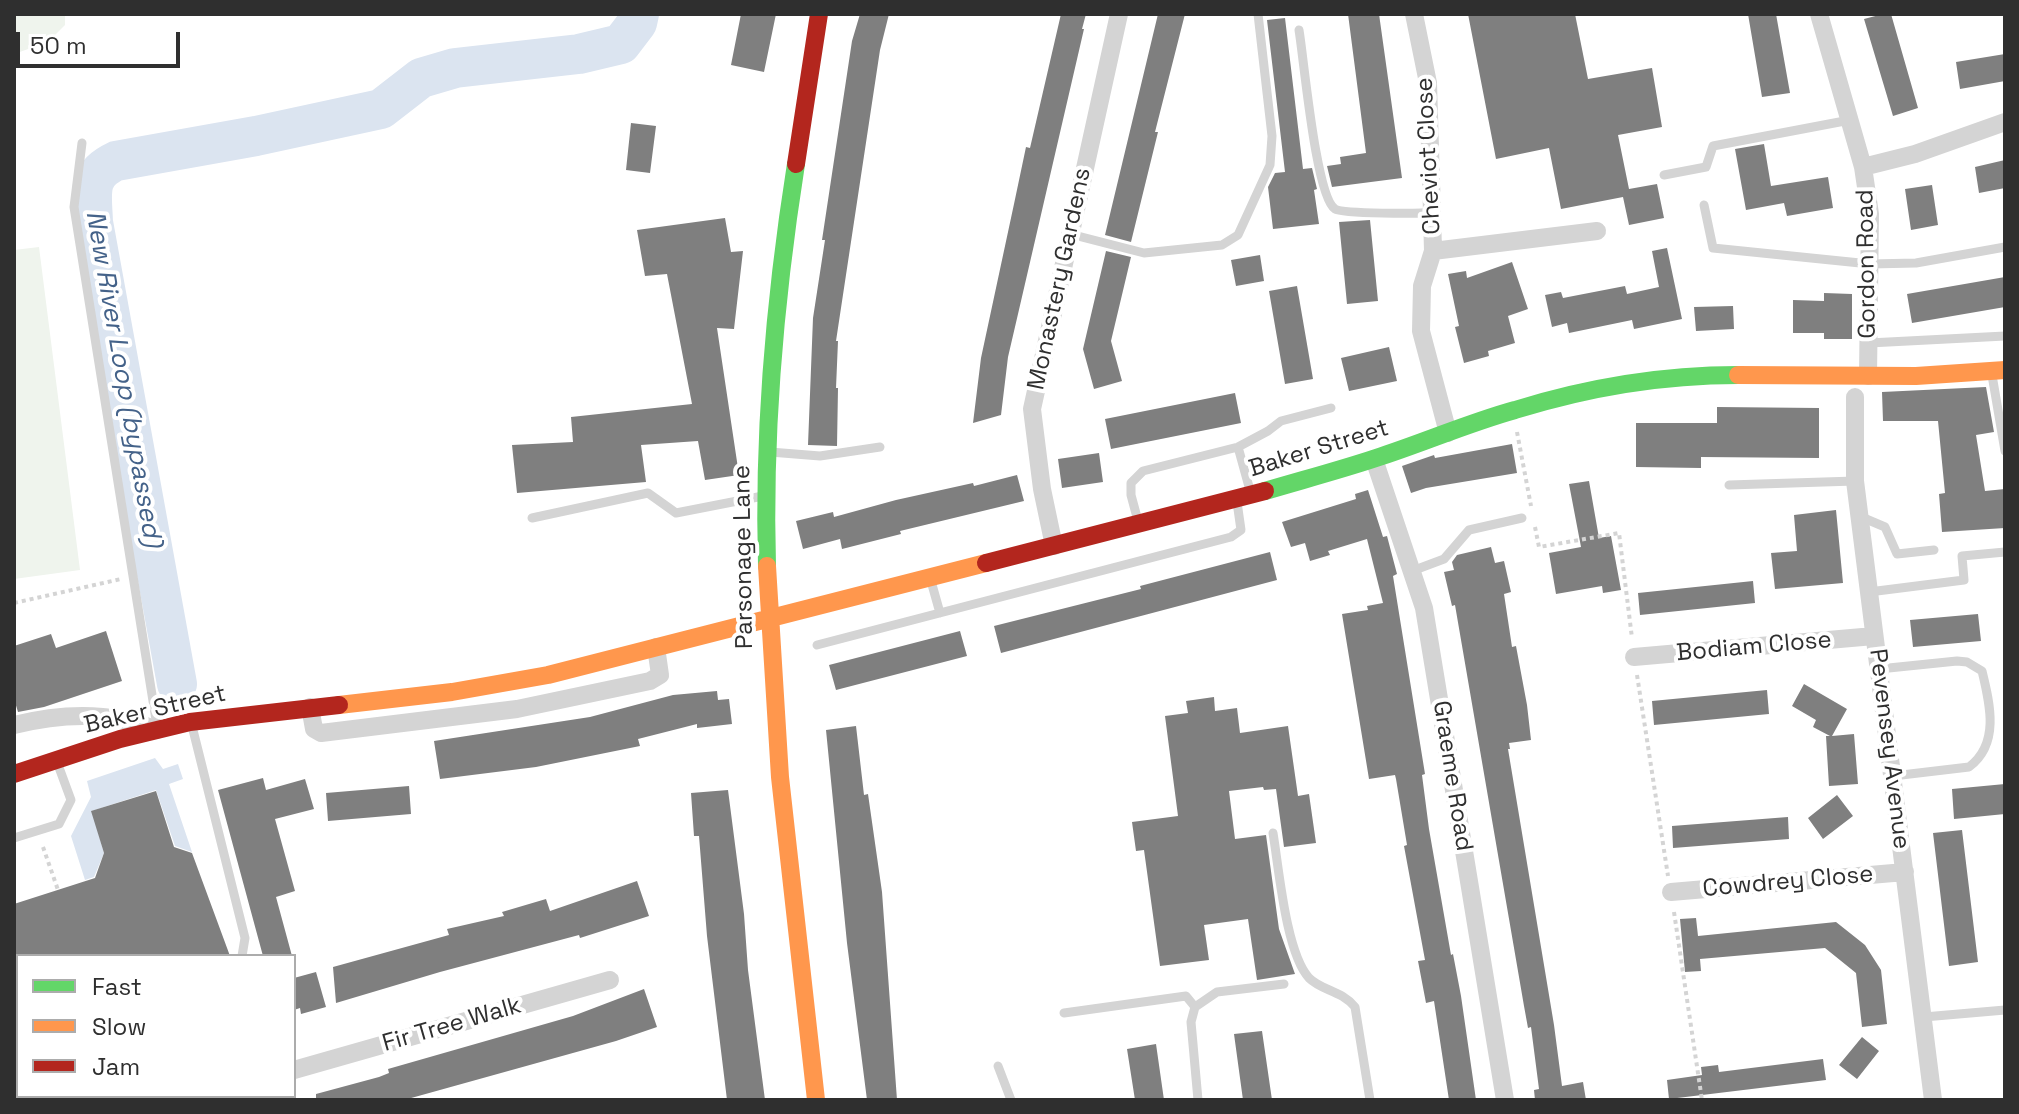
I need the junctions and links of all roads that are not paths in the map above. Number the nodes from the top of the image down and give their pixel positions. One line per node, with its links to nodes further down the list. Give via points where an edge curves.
1 (819, 14): 28 (street, Parsonage Lane, via 785,249)
2 (1119, 14): 15 (street, Monastery Gardens)
3 (1258, 14): 15 (lane, via 1272,136 1270,165 1238,235 1222,245 1144,253)
4 (1414, 14): 13 (street, Cheviot Close, via 1428,83)
5 (1819, 14): 7 (street, Gordon Road)
6 (1299, 30): 13 (lane, via 1327,200 1349,214)
7 (1850, 120): 10 (street, Gordon Road); 11 (lane, via 1713,146 1706,167)
8 (2005, 122): 10 (street)
9 (82, 143): 57 (lane, via 74,207)
10 (1863, 167): 18 (street, Gordon Road)
11 (1664, 175)
12 (1704, 205): 18 (lane, via 1713,248)
13 (1432, 212): 17 (street, Cheviot Close)
14 (1597, 231): 17 (street, Cheviot Close)
15 (1070, 234): 39 (street, Monastery Gardens, via 1032,409)
16 (2005, 247): 18 (lane, via 1916,263)
17 (1433, 251): 25 (street, Cheviot Close, via 1422,286 1421,331)
18 (1870, 264): 20 (street, Gordon Road)
19 (2005, 336): 20 (lane)
20 (1869, 343): 22 (street, Gordon Road)
21 (1998, 371): 22 (street, Baker Street); 29 (lane)
22 (1868, 376): 25 (street, Baker Street, via 1705,375 1625,385 1513,410)
23 (1855, 397): 31 (street, Pevensey Avenue)
24 (1331, 408): 27 (lane, via 1281,421)
25 (1448, 433): 30 (street, Baker Street)
26 (880, 447): 28 (lane, via 820,456)
27 (1238, 447): 34 (lane); 38 (lane, via 1135,476 1131,495)
28 (767, 451): 33 (street, Parsonage Lane)
29 (2005, 451)
30 (1374, 459): 34 (street, Baker Street); 42 (street, Graeme Road)
31 (1855, 481): 32 (lane); 35 (street, Pevensey Avenue)
32 (1729, 485)
33 (766, 496): 36 (lane, via 676,513 648,493); 46 (street, Parsonage Lane)
34 (1244, 497): 38 (street, Baker Street); 45 (lane, via 1241,530 1231,537)
35 (1859, 516): 40 (lane, via 1885,527 1897,554); 44 (street, Pevensey Avenue)
36 (532, 518)
37 (1522, 518): 42 (lane, via 1469,530 1444,559)
38 (1139, 524): 39 (street, Baker Street)
39 (1054, 546): 43 (street, Baker Street)
40 (1934, 550)
41 (2005, 552): 44 (lane, via 1962,556 1964,580)
42 (1412, 571): 78 (street, Graeme Road, via 1424,608)
43 (930, 577): 45 (lane); 46 (street, Baker Street)
44 (1869, 592): 47 (street, Pevensey Avenue)
45 (940, 613): 48 (lane)
46 (769, 618): 49 (street, Baker Street); 74 (street, Parsonage Lane)
47 (1874, 636): 50 (street, Bodiam Close); 51 (street, Pevensey Avenue)
48 (817, 645)
49 (656, 647): 52 (street, Baker Street, via 548,675); 54 (street, via 660,675 650,681)
50 (1634, 657)
51 (1879, 669): 60 (street, Pevensey Avenue); 60 (lane, via 1967,662 1982,671 1989,700 1987,744 1978,760 1969,767)
52 (452, 692): 53 (street, Baker Street); 54 (street)
53 (310, 707): 54 (street, via 314,729 321,733); 55 (street, Baker Street)
54 (455, 718)
55 (190, 722): 57 (street, Baker Street); 65 (lane, via 245,938)
56 (14, 725): 57 (street, via 82,715 135,720)
57 (157, 730): 58 (street, Baker Street)
58 (55, 759): 59 (street, Baker Street); 62 (lane, via 71,800 59,824)
59 (14, 774)
60 (1893, 776): 63 (street, Pevensey Avenue)
61 (1273, 833): 77 (lane, via 1300,968 1312,982 1346,996 1355,1007)
62 (14, 838)
63 (1905, 872): 64 (street, Cowdrey Close); 71 (street, Pevensey Avenue)
64 (1671, 892)
65 (242, 954)
66 (610, 980): 73 (street, Fir Tree Walk)
67 (1284, 984): 68 (lane, via 1217,992)
68 (1195, 1007): 70 (lane, via 1186,996); 76 (lane, via 1191,1022)
69 (2005, 1010): 71 (lane)
70 (1064, 1013)
71 (1924, 1017): 79 (street, Pevensey Avenue)
72 (998, 1066): 75 (lane)
73 (296, 1069)
74 (816, 1100)
75 (1011, 1100)
76 (1198, 1100)
77 (1370, 1100)
78 (1505, 1100)
79 (1933, 1100)

